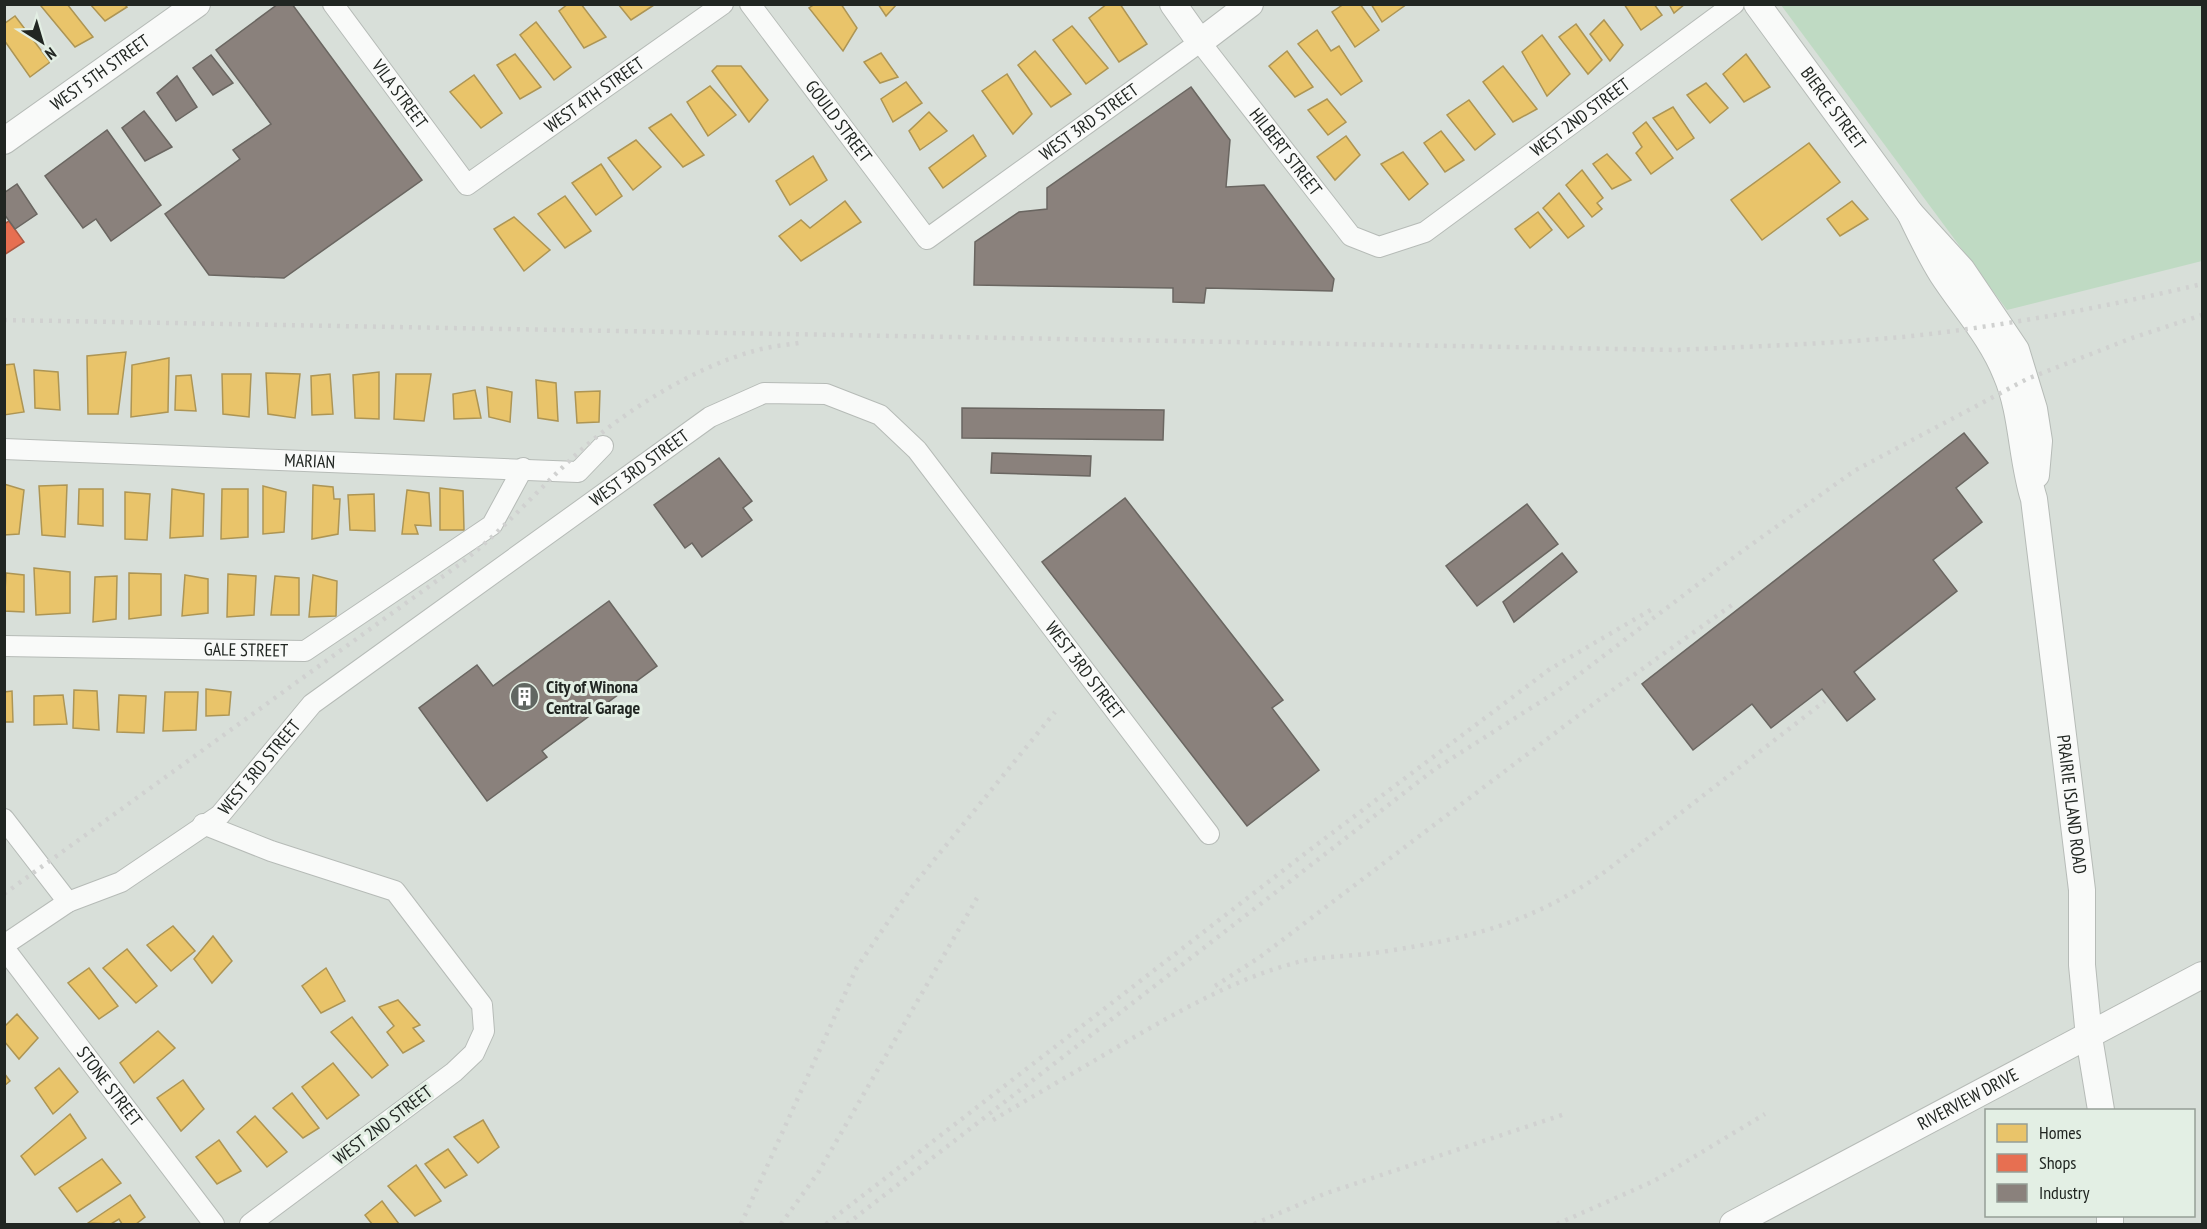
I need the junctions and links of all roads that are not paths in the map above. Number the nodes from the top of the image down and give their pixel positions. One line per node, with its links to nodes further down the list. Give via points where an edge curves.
1 (198, 4): 10 (street, WEST 5TH STREET)
2 (333, 4): 11 (street, VILA STREET)
3 (723, 4): 11 (street, WEST 4TH STREET)
4 (750, 4): 13 (street, GOULD STREET)
5 (1173, 4): 9 (street, HILBERT STREET)
6 (1250, 4): 9 (street, WEST 3RD STREET)
7 (1734, 4): 12 (street, WEST 2ND STREET)
8 (1757, 4): 14 (street, BIERCE STREET, via 1910,213 1942,273 1981,326)
9 (1200, 42): 12 (street, HILBERT STREET, via 1351,236 1379,247); 13 (street, WEST 3RD STREET)
10 (7, 135)
11 (467, 185)
12 (1425, 232)
13 (927, 239)
14 (2007, 353): 25 (street, PRAIRIE ISLAND ROAD, via 2027,379 2039,441 2034,499 2082,890 2082,965)
15 (603, 446): 17 (street, MARIAN, via 578,472)
16 (4, 449): 17 (street, MARIAN)
17 (523, 468): 18 (street, GALE STREET, via 492,525 305,651)
18 (4, 646)
19 (4, 819): 22 (street)
20 (203, 824): 21 (street, WEST 3RD STREET, via 220,815 312,704 710,417 764,393 826,394 880,415 917,450); 22 (street, WEST 3RD STREET, via 122,882); 28 (street, WEST 2ND STREET, via 271,851 395,891 482,1005 484,1031 474,1053 454,1072)
21 (1209, 834)
22 (68, 902): 23 (street, WEST 3RD STREET)
23 (4, 947): 27 (street, STONE STREET)
24 (2202, 975): 25 (street, RIVERVIEW DRIVE)
25 (2089, 1037): 26 (street, PRAIRIE ISLAND ROAD); 29 (street, RIVERVIEW DRIVE)
26 (2101, 1109)
27 (214, 1224)
28 (250, 1224)
29 (1733, 1224)

